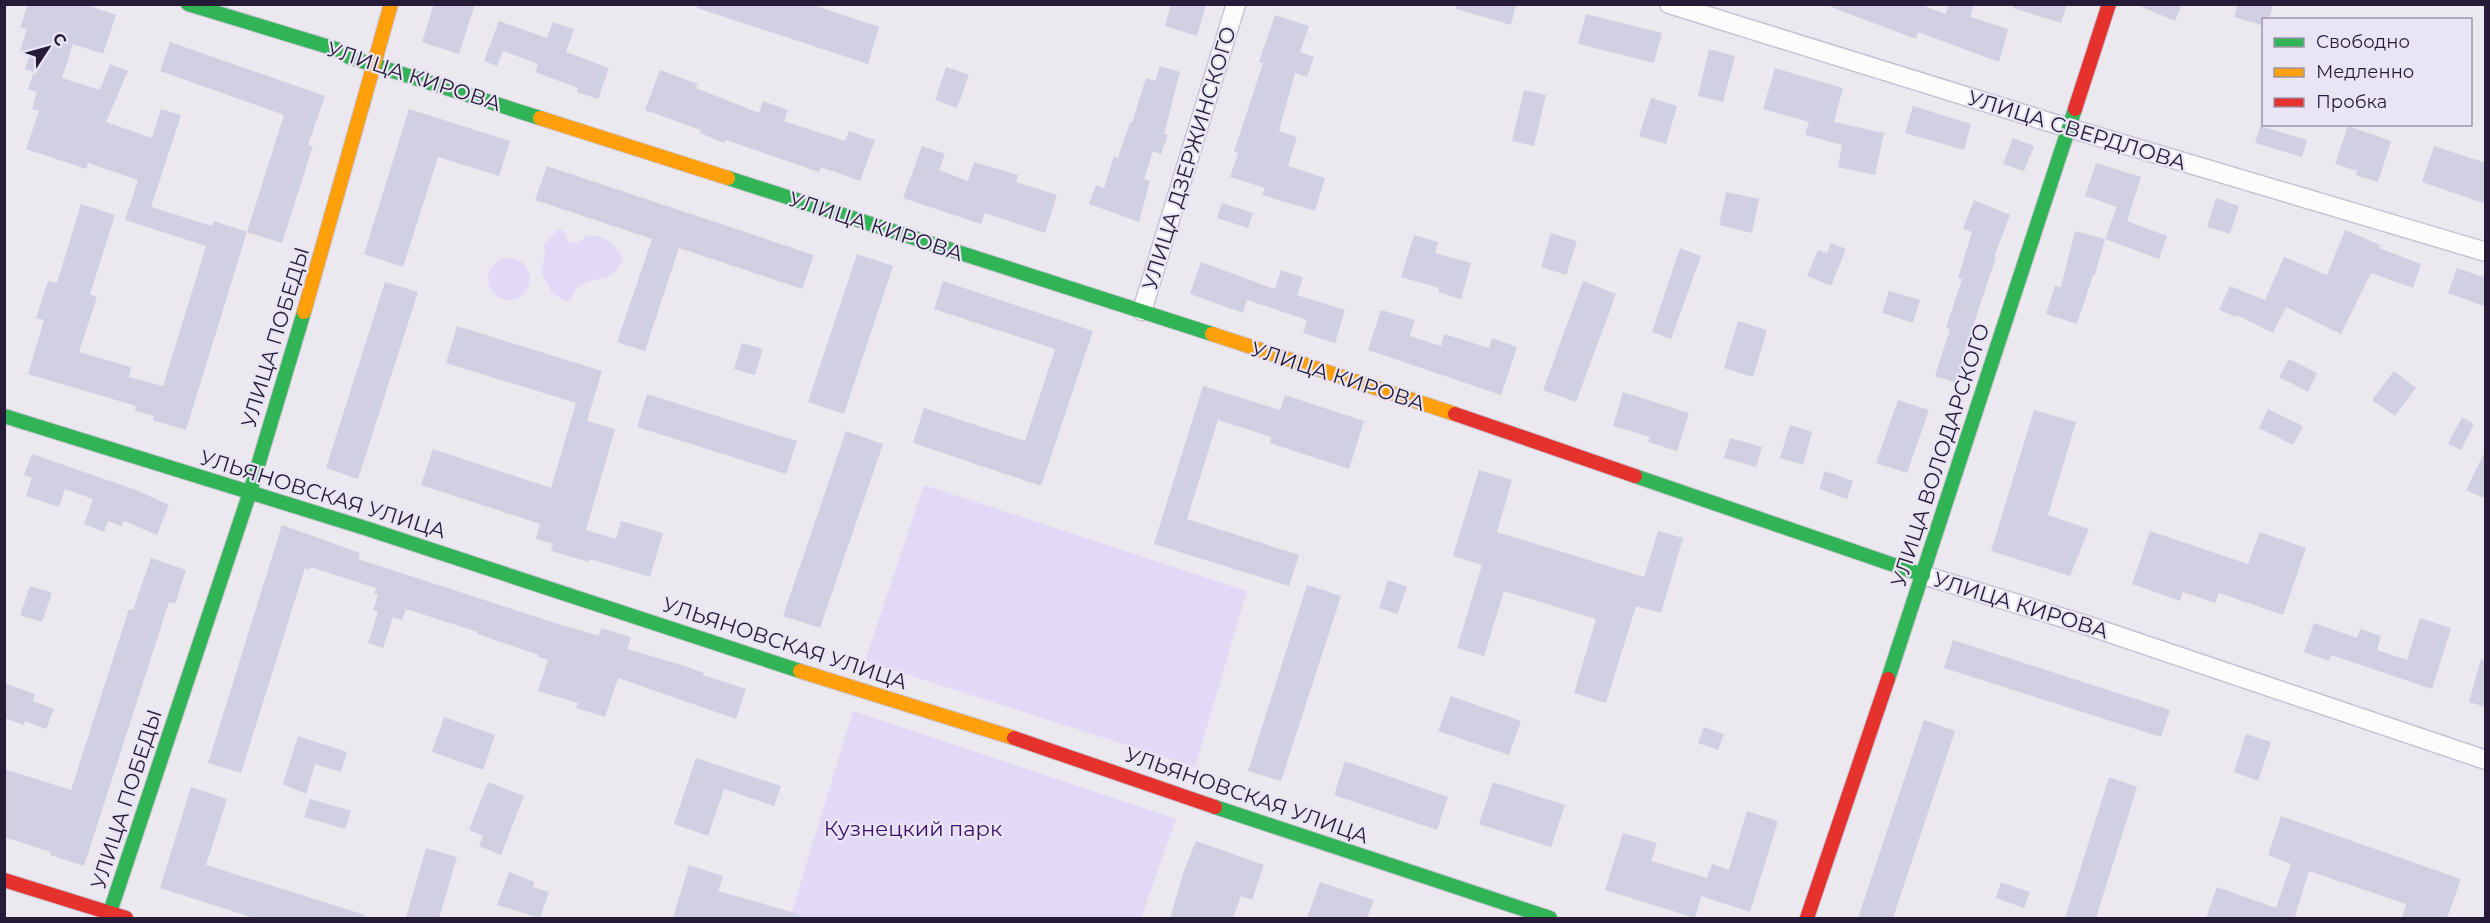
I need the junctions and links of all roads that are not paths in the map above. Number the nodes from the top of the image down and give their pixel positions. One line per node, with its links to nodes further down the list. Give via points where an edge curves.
1 (188, 4): 6 (main road, УЛИЦА КИРОВА)
2 (392, 4): 6 (main road, УЛИЦА ПОБЕДЫ)
3 (1236, 4): 9 (street, УЛИЦА ДЗЕРЖИНСКОГО)
4 (1669, 4): 7 (street, УЛИЦА СВЕРДЛОВА)
5 (2109, 4): 7 (main road, УЛИЦА ВОЛОДАРСКОГО)
6 (374, 64): 9 (main road, УЛИЦА КИРОВА); 11 (main road, УЛИЦА ПОБЕДЫ, via 324,248)
7 (2068, 127): 8 (street, УЛИЦА СВЕРДЛОВА); 12 (main road, УЛИЦА ВОЛОДАРСКОГО)
8 (2486, 252)
9 (1142, 311): 12 (main road, УЛИЦА КИРОВА)
10 (4, 416): 11 (main road, УЛЬЯНОВСКАЯ УЛИЦА)
11 (250, 492): 15 (main road, УЛИЦА ПОБЕДЫ); 17 (main road, УЛЬЯНОВСКАЯ УЛИЦА, via 1033,744)
12 (1923, 575): 13 (street, УЛИЦА КИРОВА, via 2083,624); 18 (main road, УЛИЦА ВОЛОДАРСКОГО)
13 (2486, 760)
14 (4, 880): 15 (main road)
15 (109, 916): 16 (main road)
16 (126, 918)
17 (1550, 918)
18 (1807, 918)

